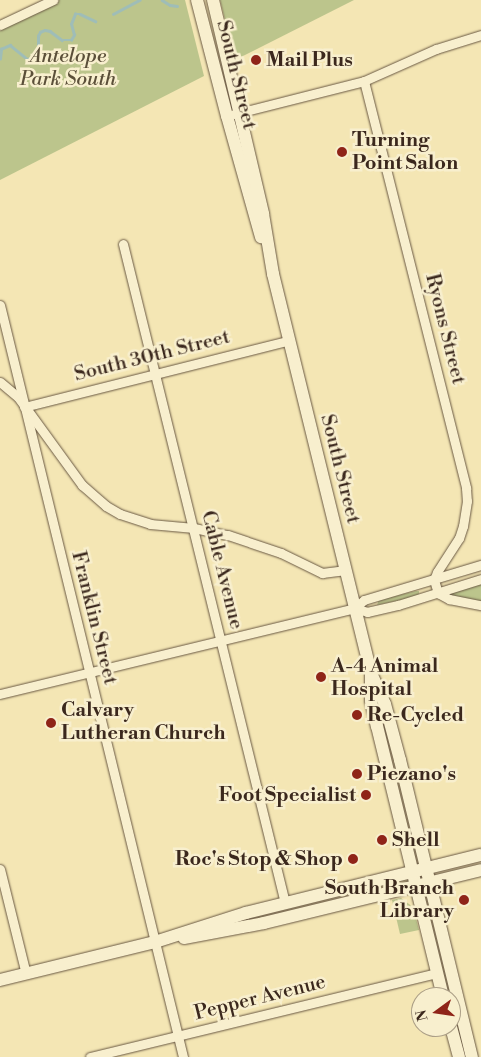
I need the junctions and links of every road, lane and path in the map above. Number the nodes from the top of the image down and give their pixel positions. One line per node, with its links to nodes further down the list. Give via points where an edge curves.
1 (53, 0): 4 (street)
2 (198, 0): 8 (main road, South Street)
3 (213, 0): 7 (main road, South Street)
4 (0, 26)
5 (481, 35): 6 (street, via 436,49)
6 (364, 81): 7 (street); 20 (street, Ryons Street, via 466,488 463,526)
7 (241, 112): 8 (street); 10 (main road, South Street)
8 (226, 116): 10 (main road, South Street)
9 (123, 244): 13 (street, Cable Avenue)
10 (273, 274): 12 (main road, South Street)
11 (0, 305): 15 (street, Franklin Street)
12 (290, 340): 13 (street, South 30th Street); 18 (main road, South Street)
13 (155, 373): 15 (street, South 30th Street); 16 (street, Cable Avenue)
14 (0, 382): 15 (street)
15 (24, 407): 16 (street, via 82,484 106,506 136,521); 25 (street, Franklin Street)
16 (194, 528): 18 (street, via 255,543 322,573); 24 (street, Cable Avenue)
17 (481, 565): 20 (street)
18 (346, 570): 23 (main road, South Street)
19 (481, 579): 21 (street)
20 (434, 580): 21 (street); 23 (street, via 364,600)
21 (438, 594): 22 (street); 23 (street, via 367,612)
22 (481, 605)
23 (355, 608): 24 (street); 26 (main road, South Street)
24 (221, 640): 25 (street); 35 (street, Cable Avenue)
25 (90, 672): 27 (street); 36 (street, Franklin Street)
26 (371, 673): 29 (main road, South Street, via 385,704); 32 (main road, South Street, via 371,701)
27 (0, 694)
28 (481, 856): 29 (main road)
29 (427, 868): 32 (main road); 33 (main road, South Street)
30 (0, 869): 38 (street)
31 (481, 870): 33 (main road)
32 (413, 872): 34 (main road, South Street); 35 (main road)
33 (431, 883): 34 (main road); 46 (main road, South Street)
34 (417, 886): 36 (main road, via 264,923); 37 (main road, South Street)
35 (285, 903): 36 (main road)
36 (155, 942): 38 (main road); 41 (street, Franklin Street)
37 (437, 973): 40 (main road, South Street); 41 (street, Pepper Avenue)
38 (26, 974): 39 (main road)
39 (0, 980)
40 (440, 987)
41 (178, 1036): 43 (street, Pepper Avenue); 44 (street, Franklin Street)
42 (454, 1037): 45 (main road)
43 (90, 1057)
44 (183, 1057)
45 (459, 1057)
46 (472, 1057)

